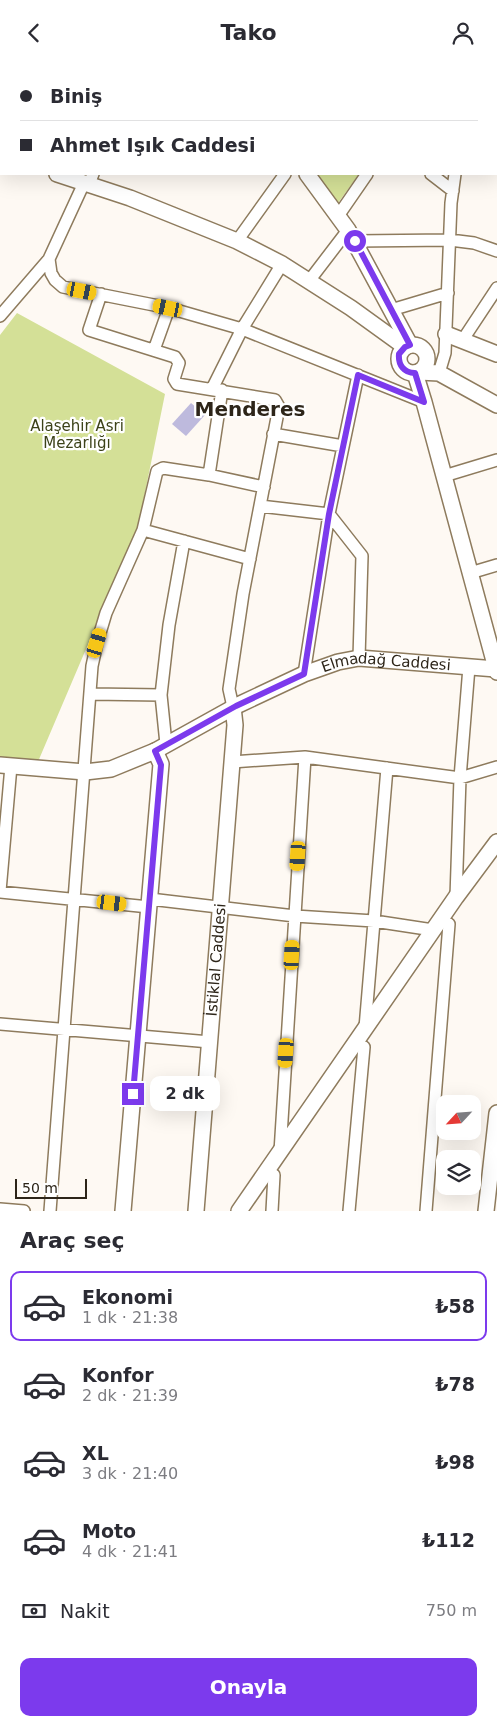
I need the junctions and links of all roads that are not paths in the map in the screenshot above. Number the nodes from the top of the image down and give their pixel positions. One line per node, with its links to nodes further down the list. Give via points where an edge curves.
1 (62, 175): 7 (street)
2 (284, 175): 12 (street)
3 (308, 175): 9 (street)
4 (366, 175): 9 (street)
5 (432, 175): 8 (street)
6 (455, 175): 8 (street)
7 (89, 180): 12 (street); 14 (street)
8 (452, 191): 11 (street)
9 (338, 216): 10 (street)
10 (352, 235): 11 (street); 16 (street); 21 (street)
11 (450, 240): 13 (street, via 474,243); 18 (street)
12 (237, 241): 15 (street)
13 (497, 251)
14 (49, 259): 19 (street, via 51,273 63,287); 22 (street)
15 (282, 264): 16 (street); 23 (street)
16 (309, 281): 27 (street, via 351,308)
17 (497, 288): 25 (street)
18 (448, 293): 21 (street); 24 (street)
19 (101, 294): 20 (street); 26 (street, via 89,330)
20 (168, 308): 23 (street); 26 (street)
21 (391, 310): 27 (street)
22 (0, 316)
23 (242, 329): 32 (street); 33 (street)
24 (446, 335): 25 (street); 31 (street)
25 (462, 341): 29 (street)
26 (154, 350): 33 (street, via 175,357 179,363 174,379 177,384)
27 (404, 350): 28 (street, via 419,346); 30 (street, via 402,368 410,373)
28 (426, 353): 30 (street, via 425,366); 31 (street)
29 (497, 354)
30 (417, 372): 31 (street); 34 (street)
31 (440, 373): 35 (street)
32 (358, 375): 34 (street); 37 (street)
33 (217, 390): 36 (street, via 274,400 278,407); 39 (street)
34 (424, 402): 40 (street)
35 (497, 405)
36 (273, 434): 37 (street); 41 (street)
37 (343, 446): 43 (street)
38 (497, 460): 40 (street)
39 (209, 475): 41 (street); 44 (street, via 163,468 157,471)
40 (444, 476): 48 (street)
41 (264, 487): 42 (street)
42 (260, 505): 43 (street); 46 (street)
43 (329, 514): 49 (street, via 362,556); 52 (street)
44 (142, 530): 45 (street); 53 (street, via 106,613 92,666)
45 (184, 541): 46 (street); 54 (street, via 168,625)
46 (250, 559): 55 (street, via 229,689)
47 (497, 565): 48 (street)
48 (470, 573): 51 (street)
49 (359, 658): 50 (street, Elmadağ Caddesi); 52 (street, Elmadağ Caddesi)
50 (469, 667): 51 (street, Elmadağ Caddesi); 63 (street)
51 (497, 670)
52 (304, 674): 55 (street, Elmadağ Caddesi)
53 (91, 694): 54 (street); 62 (street)
54 (162, 695): 56 (street)
55 (233, 707): 56 (street, Elmadağ Caddesi); 58 (street, İstiklal Caddesi)
56 (160, 747): 62 (street, Elmadağ Caddesi, via 111,769); 69 (street)
57 (305, 757): 58 (street); 61 (street); 71 (street)
58 (232, 762): 70 (street, İstiklal Caddesi)
59 (6, 766): 62 (street, Elmadağ Caddesi); 66 (street)
60 (497, 767): 63 (street)
61 (387, 768): 63 (street); 72 (street)
62 (85, 772): 68 (street)
63 (460, 778): 67 (street)
64 (497, 842): 67 (street)
65 (497, 855): 73 (street)
66 (0, 892): 68 (street)
67 (456, 897): 74 (street)
68 (75, 899): 69 (street); 77 (street)
69 (149, 903): 70 (street); 78 (street)
70 (220, 908): 71 (street); 79 (street, İstiklal Caddesi)
71 (295, 916): 72 (street); 82 (street)
72 (374, 921): 74 (street); 76 (street)
73 (449, 923): 80 (street); 93 (street)
74 (434, 929): 76 (street)
75 (0, 1024): 77 (street)
76 (366, 1027): 82 (street)
77 (64, 1030): 78 (street); 86 (street)
78 (138, 1036): 79 (street); 87 (street)
79 (210, 1041): 88 (street, İstiklal Caddesi)
80 (364, 1047): 83 (street); 92 (street)
81 (497, 1113): 94 (street)
82 (280, 1152): 89 (street)
83 (274, 1175): 90 (street); 91 (street)
84 (0, 1209): 85 (street)
85 (24, 1211)
86 (50, 1211)
87 (122, 1211)
88 (196, 1211)
89 (239, 1211)
90 (249, 1211)
91 (272, 1211)
92 (350, 1211)
93 (426, 1211)
94 (486, 1211)

